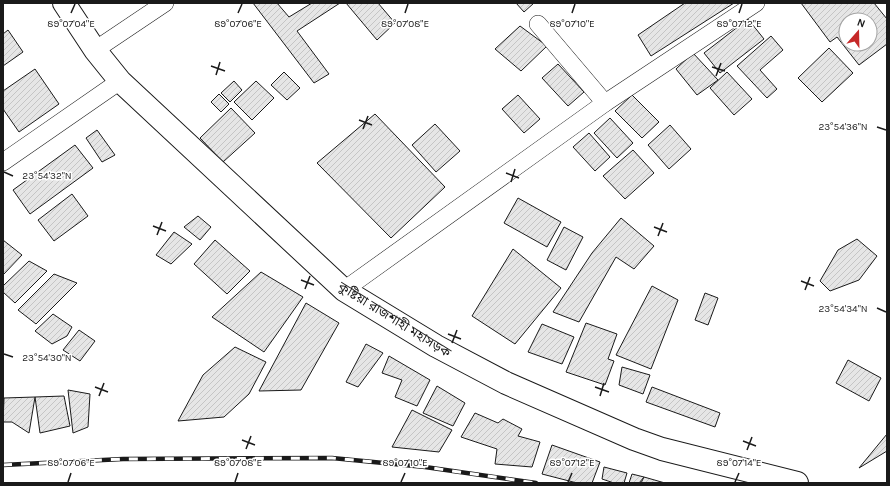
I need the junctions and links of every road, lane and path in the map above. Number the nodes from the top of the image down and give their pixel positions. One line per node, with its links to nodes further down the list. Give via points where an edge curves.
1 (64, 3): 5 (highway, কুষ্টিয়া রাজশাহী মহাসড়ক)
2 (165, 3): 5 (street)
3 (756, 3): 7 (street)
4 (538, 24): 7 (street)
5 (95, 50): 6 (highway, কুষ্টিয়া রাজশাহী মহাসড়ক)
6 (120, 81): 8 (street); 9 (highway, কুষ্টিয়া রাজশাহী মহাসড়ক)
7 (606, 103): 9 (street)
8 (3, 162)
9 (344, 290): 10 (highway, কুষ্টিয়া রাজশাহী মহাসড়ক, via 436,346 506,382 600,424 662,449)
10 (797, 483)

